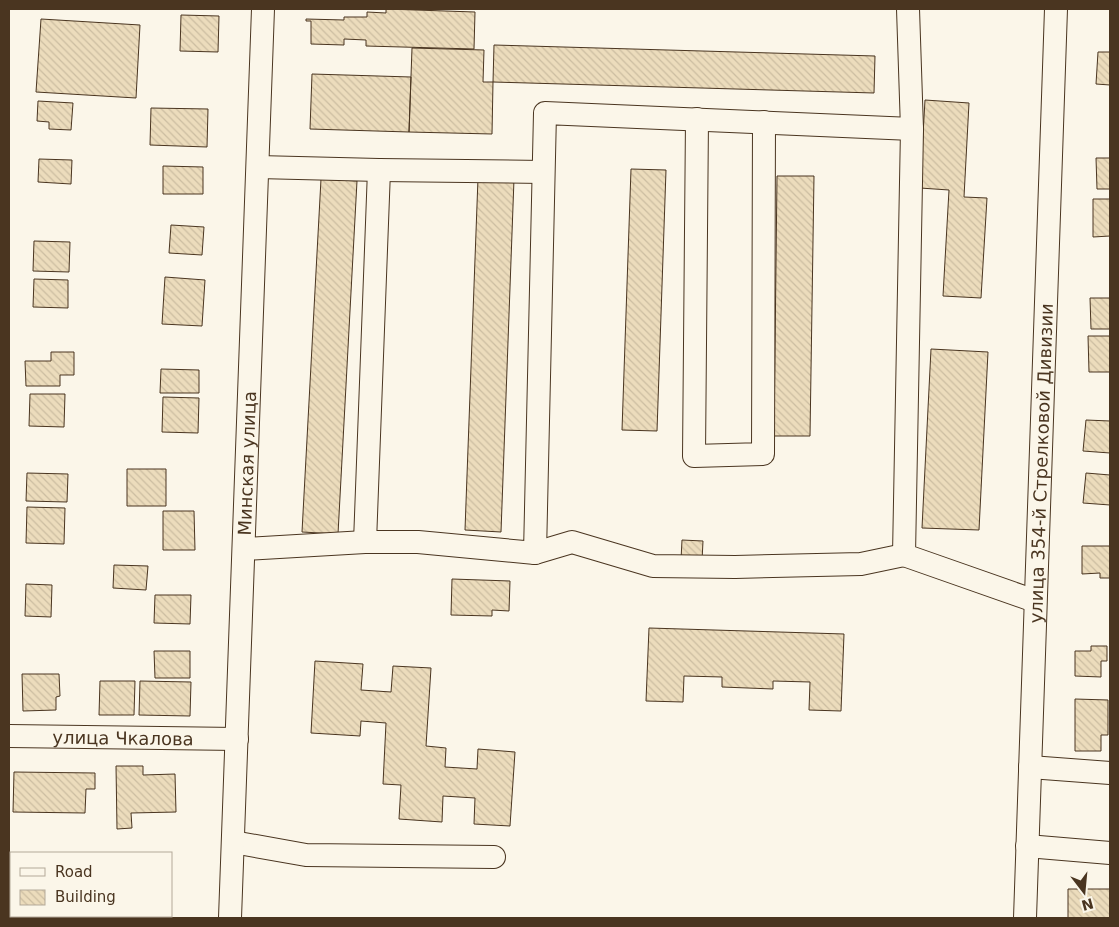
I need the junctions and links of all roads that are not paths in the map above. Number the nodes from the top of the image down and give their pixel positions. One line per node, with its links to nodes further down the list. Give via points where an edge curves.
1 (263, 9): 7 (street, Минская улица)
2 (908, 9): 6 (street)
3 (1056, 9): 14 (street, улица 354-й Стрелковой Дивизии)
4 (697, 120): 5 (street); 5 (street, via 694,456 763,454); 9 (street, via 545,113)
5 (764, 122): 6 (street)
6 (912, 129): 13 (street)
7 (258, 167): 8 (street); 11 (street, Минская улица)
8 (379, 170): 9 (street); 10 (street)
9 (543, 172): 12 (street)
10 (365, 542): 11 (street); 12 (street, via 418,542)
11 (244, 549): 16 (street, Минская улица)
12 (535, 552): 13 (street, via 572,542 653,566 735,567 861,564)
13 (904, 555): 14 (street)
14 (1035, 601): 17 (street, улица 354-й Стрелковой Дивизии)
15 (9, 736): 16 (street, улица Чкалова)
16 (237, 739): 19 (street, Минская улица)
17 (1030, 767): 18 (street); 20 (street, улица 354-й Стрелковой Дивизии)
18 (1110, 773)
19 (233, 842): 22 (street, via 306,855); 23 (street, Минская улица)
20 (1027, 846): 21 (street); 24 (street, улица 354-й Стрелковой Дивизии)
21 (1110, 853)
22 (494, 857)
23 (230, 918)
24 (1025, 918)

